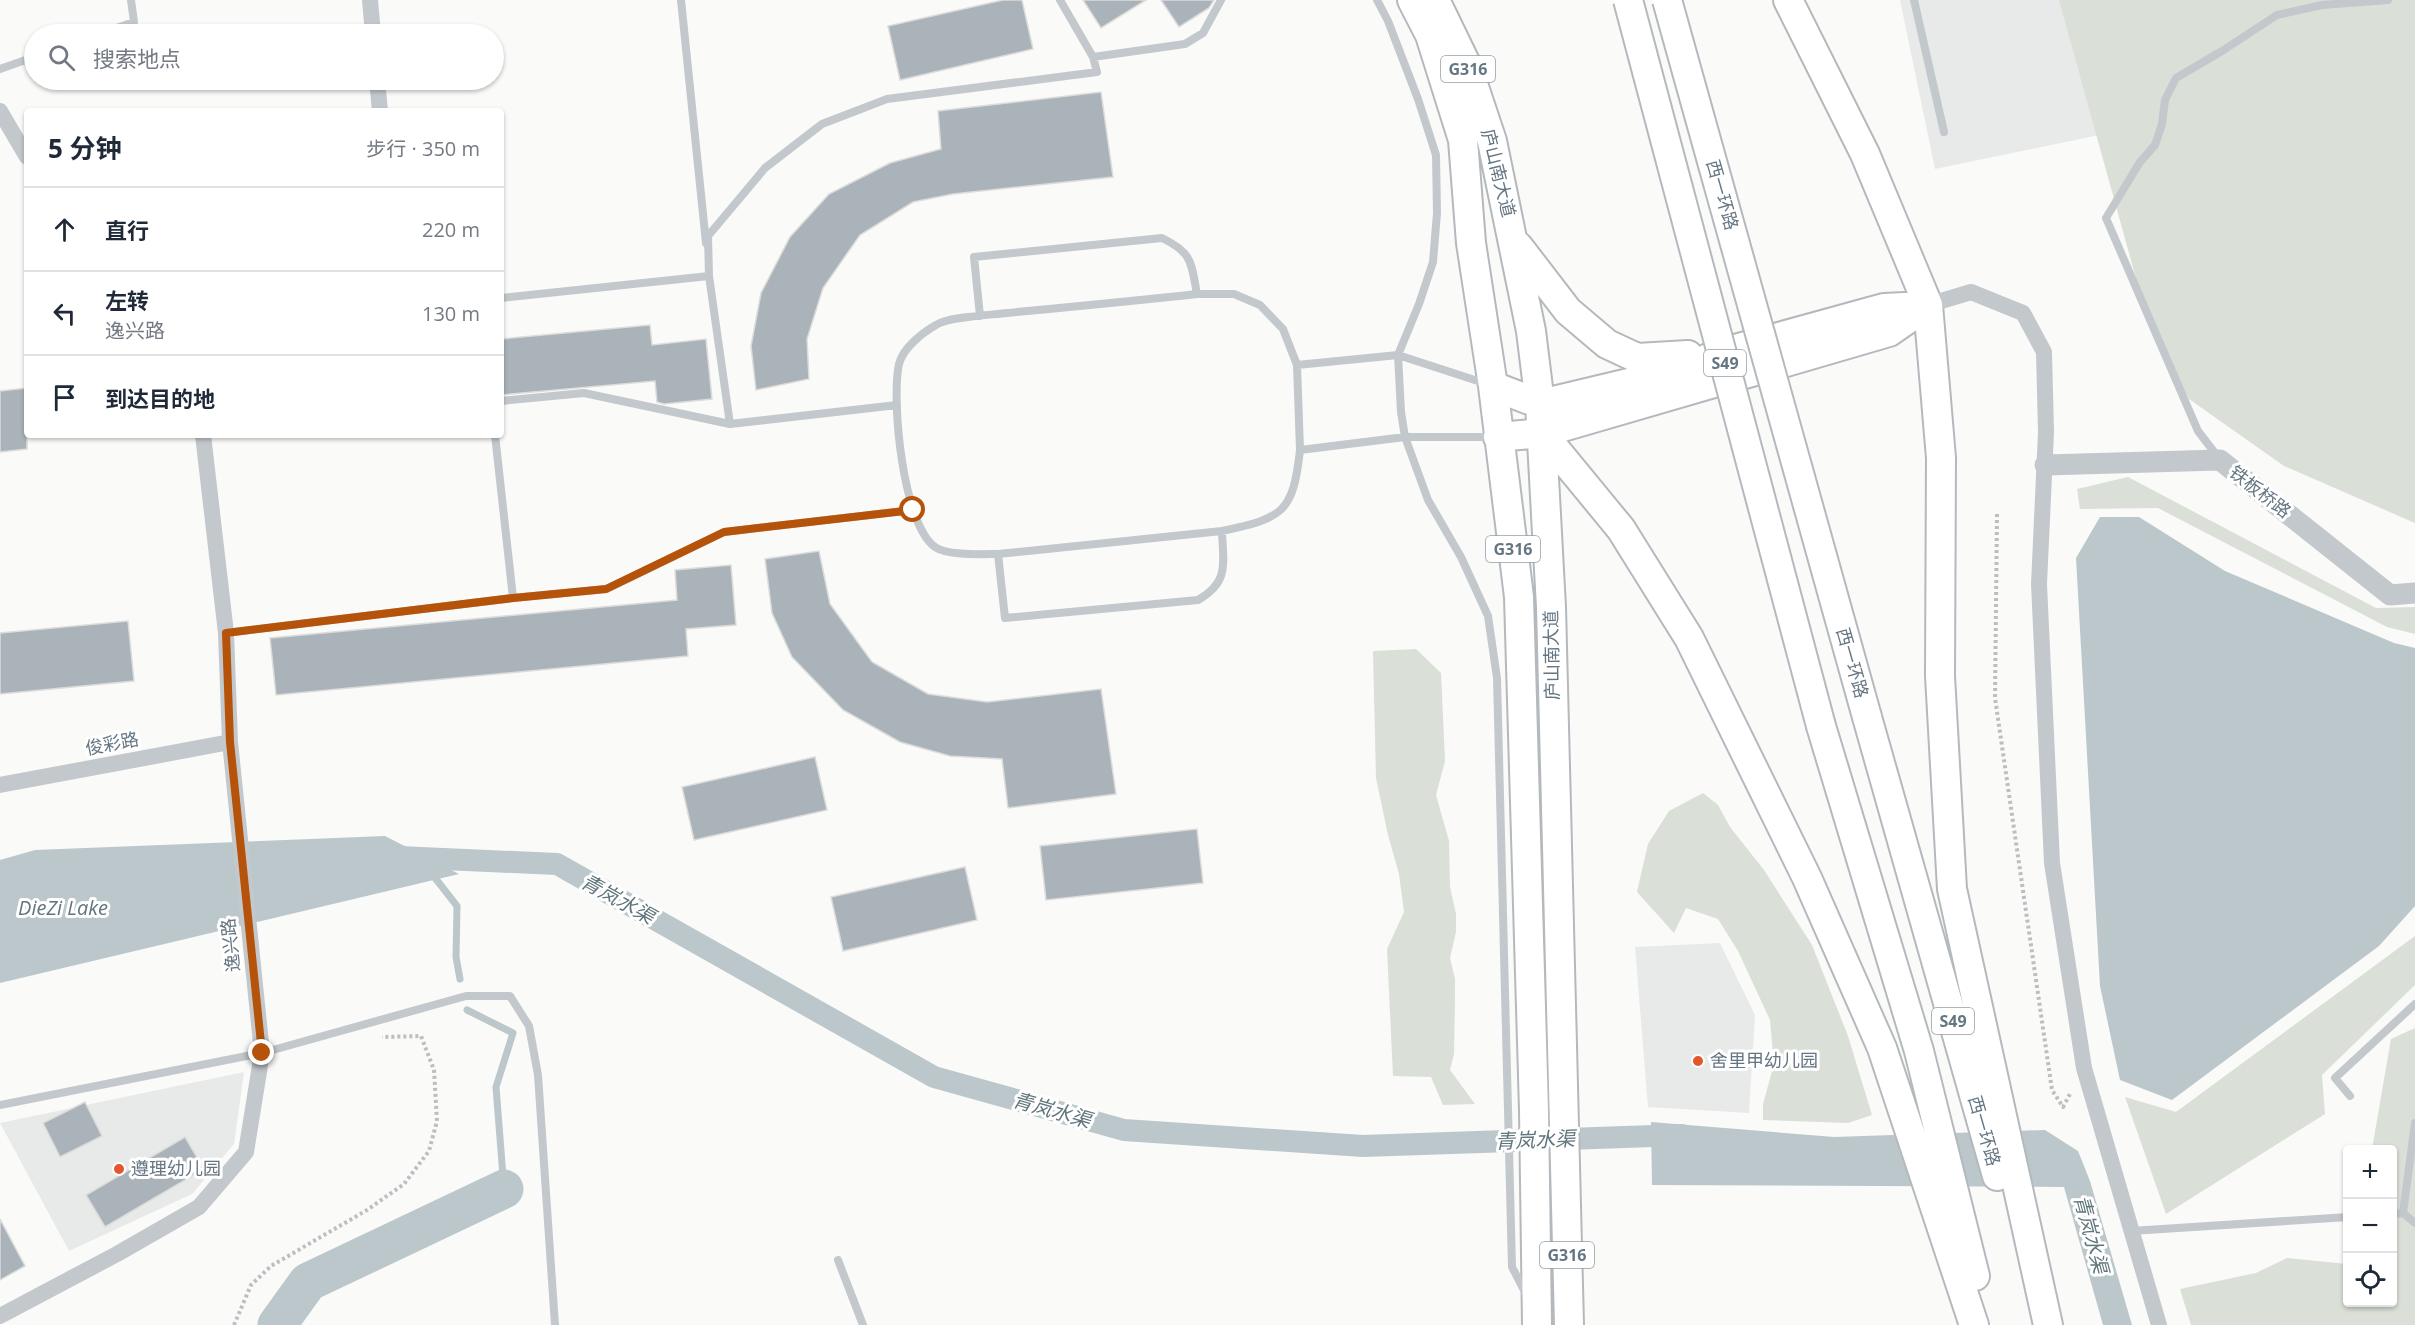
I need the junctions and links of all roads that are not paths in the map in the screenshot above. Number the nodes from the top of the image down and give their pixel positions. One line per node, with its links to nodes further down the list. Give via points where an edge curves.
1 (131, 0): 14 (lane, via 134,22)
2 (370, 0): 15 (street)
3 (681, 0): 25 (lane)
4 (1060, 0): 16 (lane)
5 (1221, 0): 16 (lane, via 1203,33 1185,44)
6 (1377, 0): 31 (lane, via 1418,99 1436,155 1433,262)
7 (1412, 0): 33 (highway, 庐山南大道 / G316, via 1430,35 1463,140 1471,243)
8 (1435, 0): 24 (highway, 庐山南大道 / G316, via 1467,66 1492,141)
9 (1628, 0): 72 (highway, S49, bridge, via 1821,726 1919,1051)
10 (1667, 0): 73 (highway, 西一环路 / S49, bridge)
11 (1788, 0): 28 (highway, via 1865,154)
12 (1914, 0): 22 (lane)
13 (2388, 0): 44 (lane, via 2322,4 2277,15 2176,78 2165,100 2155,145 2106,218 2198,431)
14 (128, 24)
15 (373, 24)
16 (1093, 57): 25 (lane, via 1097,72 887,99 822,124 765,168 708,236)
17 (24, 61): 18 (lane)
18 (0, 69)
19 (378, 90): 20 (street)
20 (380, 108)
21 (0, 111): 23 (street)
22 (1944, 132)
23 (24, 151)
24 (1514, 241): 30 (highway, via 1568,311 1607,344 1636,358); 35 (highway, 庐山南大道 / G316)
25 (710, 276): 27 (lane); 37 (lane)
26 (1197, 294): 29 (lane); 29 (lane, via 1190,260 1180,246 1162,238 974,257); 32 (lane, via 1233,294 1260,305 1283,329)
27 (504, 298)
28 (1928, 305): 30 (highway, via 1884,308); 38 (highway, via 1888,332); 45 (street, via 1971,292 2023,314 2044,352); 74 (highway, via 1941,458 1940,676 1952,889)
29 (980, 316): 36 (lane, via 939,322 915,339 899,362)
30 (1717, 354): 35 (highway, via 1683,370)
31 (1398, 355): 32 (lane); 33 (lane); 39 (lane)
32 (1297, 365): 43 (lane)
33 (1493, 386): 35 (highway); 40 (highway, 庐山南大道 / G316)
34 (504, 401): 37 (lane, via 584,393)
35 (1540, 404): 38 (highway, 庐山南大道 / G316)
36 (897, 405): 37 (lane); 46 (lane, via 905,482)
37 (730, 424)
38 (1542, 433): 40 (highway); 70 (highway, 庐山南大道 / G316, via 1551,608); 71 (highway, via 1621,529 1689,638 1807,878 1882,1048)
39 (1405, 437): 40 (lane); 43 (lane); 59 (lane, via 1428,500 1461,557 1488,616 1497,678 1508,1094)
40 (1498, 437): 59 (highway, 庐山南大道 / G316, via 1519,597 1534,1110)
41 (203, 438): 51 (street, 逸兴路)
42 (495, 438): 50 (lane)
43 (1300, 450): 47 (lane, via 1296,486 1283,510 1255,524)
44 (2220, 460): 45 (street, 铁板桥路); 49 (street, 铁板桥路, via 2390,595)
45 (2045, 465): 64 (street, via 2039,584 2052,863 2084,1068)
46 (913, 510): 48 (lane, via 916,523 935,547 962,554); 50 (lane, via 724,532 606,589)
47 (1222, 531): 48 (lane); 48 (lane, via 1223,576 1212,592 1198,600 1005,618)
48 (998, 554)
49 (2415, 593)
50 (513, 598): 51 (lane)
51 (226, 633): 52 (street, 逸兴路)
52 (230, 742): 53 (street, 俊彩路); 55 (street, 逸兴路)
53 (0, 785)
54 (2415, 1004): 56 (lane, via 2336,1078)
55 (262, 1053): 57 (lane); 66 (street, 逸兴路, via 246,1152 199,1207); 68 (lane, via 464,996 510,996 529,1026 538,1075)
56 (2350, 1096)
57 (0, 1105)
58 (2415, 1123): 60 (lane)
59 (1523, 1187): 67 (highway, 庐山南大道 / G316)
60 (2403, 1213): 61 (lane); 63 (lane)
61 (2397, 1214)
62 (2343, 1217): 64 (lane)
63 (2415, 1223)
64 (2138, 1231): 75 (street)
65 (838, 1260): 69 (lane)
66 (0, 1316)
67 (1537, 1321)
68 (555, 1325)
69 (863, 1325)
70 (1569, 1325)
71 (1974, 1325)
72 (1988, 1325)
73 (2039, 1325)
74 (2048, 1325)
75 (2158, 1325)

